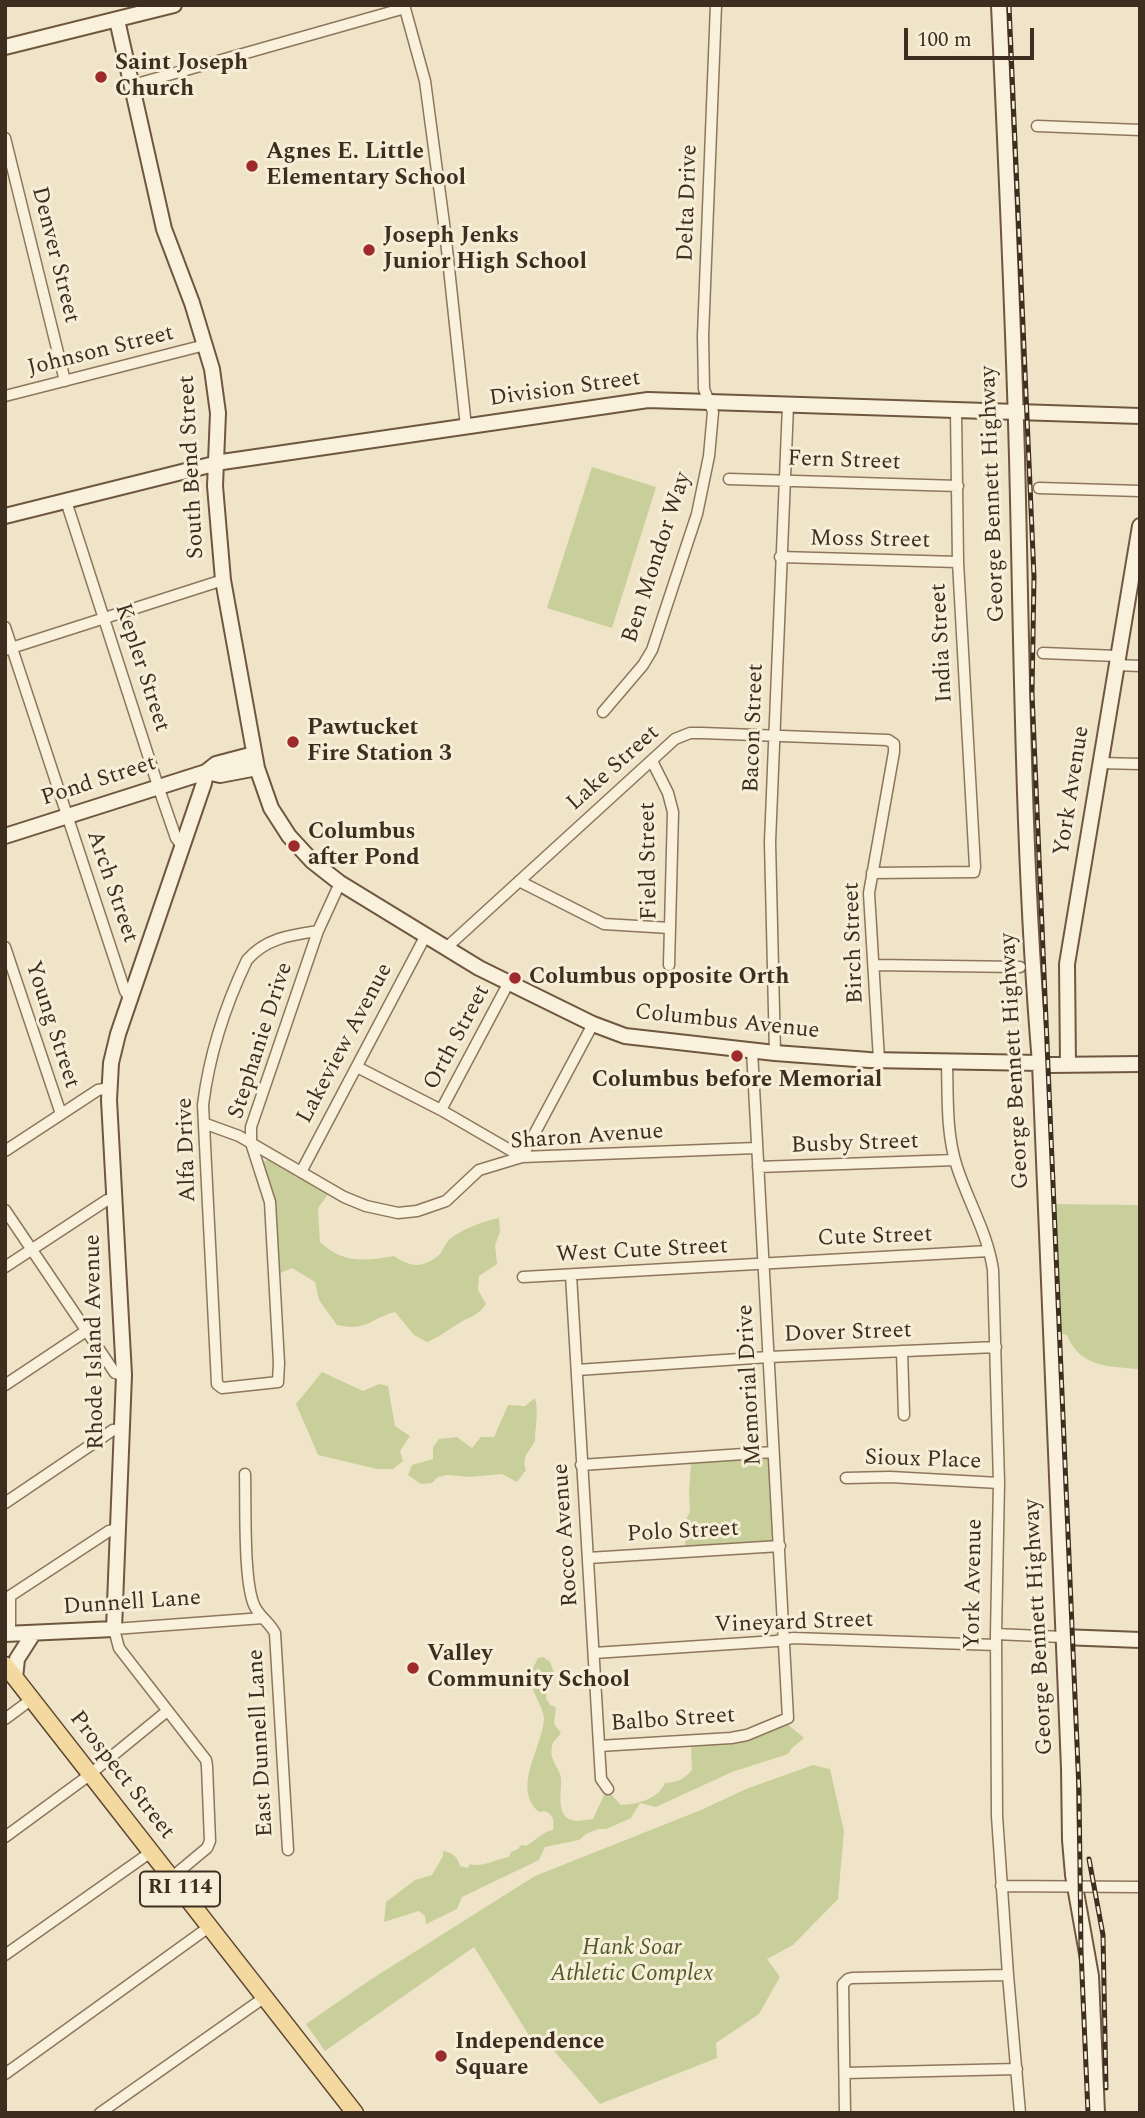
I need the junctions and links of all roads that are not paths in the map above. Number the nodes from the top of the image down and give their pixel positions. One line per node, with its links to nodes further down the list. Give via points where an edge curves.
1 (174, 5): 5 (street)
2 (716, 5): 15 (street, Delta Drive, via 704,336 704,389)
3 (999, 5): 18 (street, George Bennett Highway)
4 (404, 7): 8 (street); 20 (street, via 425,81)
5 (132, 11): 6 (street)
6 (117, 20): 7 (street); 8 (street, South Bend Street)
7 (5, 47)
8 (132, 85): 12 (street, South Bend Street, via 164,229)
9 (1037, 126): 10 (street)
10 (1140, 130)
11 (5, 138): 13 (street, Denver Street)
12 (205, 345): 13 (street, Johnson Street); 21 (street, South Bend Street, via 216,393)
13 (65, 381): 14 (street, Johnson Street)
14 (5, 396)
15 (709, 401): 16 (street, Division Street); 20 (street, Division Street, via 648,400); 42 (street, Ben Mondor Way, via 713,426 705,479 665,613 643,665)
16 (788, 405): 17 (street, Division Street); 25 (street, Bacon Street)
17 (956, 411): 18 (street, Division Street); 26 (street, India Street)
18 (1013, 413): 19 (street, Division Street); 72 (street, George Bennett Highway, via 1032,971)
19 (1140, 416)
20 (466, 427): 22 (street, Division Street)
21 (217, 433): 22 (street); 23 (street, South Bend Street)
22 (242, 459): 23 (street, Division Street)
23 (215, 464): 29 (street, Division Street); 35 (street, South Bend Street)
24 (729, 479): 25 (street, Fern Street)
25 (784, 479): 26 (street, Fern Street); 32 (street, Bacon Street)
26 (958, 485): 33 (street, India Street)
27 (1039, 488): 28 (street)
28 (1140, 491)
29 (66, 501): 30 (street, Division Street); 36 (street, Kepler Street)
30 (5, 516)
31 (1140, 526): 34 (street, York Avenue)
32 (780, 557): 33 (street, Moss Street); 43 (street, Bacon Street)
33 (958, 562): 54 (street, India Street, via 974,872)
34 (1136, 571): 40 (street, York Avenue)
35 (223, 580): 36 (street); 45 (street, South Bend Street)
36 (104, 618): 38 (street); 50 (street, Kepler Street)
37 (5, 627): 38 (street, Arch Street)
38 (8, 649): 51 (street, Arch Street)
39 (1043, 653): 40 (street)
40 (1116, 660): 41 (street); 47 (street, York Avenue)
41 (1140, 666)
42 (603, 712)
43 (775, 736): 44 (street, Lake Street, via 888,740); 46 (street, Lake Street, via 690,733 675,739); 69 (street, Bacon Street, via 770,842)
44 (894, 744): 54 (street, Birch Street)
45 (255, 761): 49 (street, Pond Street, via 220,775); 56 (street, Columbus Avenue, via 271,808 289,836)
46 (652, 761): 55 (street, Lake Street); 57 (street, Field Street, via 673,812)
47 (1100, 763): 48 (street); 73 (street, York Avenue, via 1067,964)
48 (1140, 764)
49 (206, 772): 50 (street, Pond Street); 53 (street, Rhode Island Avenue)
50 (158, 786): 51 (street, Pond Street); 53 (street, Kepler Street)
51 (66, 816): 52 (street, Pond Street); 66 (street, Arch Street)
52 (5, 836)
53 (182, 846): 66 (street, Rhode Island Avenue)
54 (872, 873): 63 (street, Birch Street)
55 (519, 881): 57 (street, via 604,924); 61 (street, Lake Street)
56 (340, 883): 58 (street, Stephanie Drive); 59 (street, Columbus Avenue)
57 (670, 928): 62 (street, Field Street)
58 (318, 931): 79 (street, Alfa Drive, via 279,938 247,960 206,1083); 80 (street, Stephanie Drive, via 253,1116)
59 (426, 935): 61 (street, Columbus Avenue); 75 (street, Lakeview Avenue)
60 (5, 947): 78 (street, Young Street)
61 (446, 948): 65 (street, Columbus Avenue)
62 (669, 965)
63 (874, 965): 64 (street); 70 (street, Birch Street)
64 (1020, 967)
65 (508, 984): 67 (street, Columbus Avenue); 77 (street, Orth Street)
66 (130, 999): 76 (street, Rhode Island Avenue, via 111,1063)
67 (593, 1024): 68 (street, Columbus Avenue, via 641,1039); 83 (street)
68 (752, 1050): 69 (street, Columbus Avenue); 81 (street, Memorial Drive)
69 (775, 1053): 70 (street, Columbus Avenue)
70 (879, 1060): 71 (street, Columbus Avenue)
71 (947, 1063): 72 (street, Columbus Avenue); 84 (street, York Avenue)
72 (1040, 1063): 73 (street, Columbus Avenue); 118 (street, George Bennett Highway)
73 (1069, 1065): 74 (street, Columbus Avenue)
74 (1140, 1065)
75 (356, 1067): 77 (street); 86 (street, Lakeview Avenue)
76 (109, 1088): 78 (street); 87 (street, Rhode Island Avenue)
77 (441, 1110): 83 (street)
78 (61, 1114): 82 (street)
79 (206, 1124): 80 (street, Sharon Avenue); 101 (street, Alfa Drive, via 217,1384 222,1388)
80 (251, 1143): 86 (street, Sharon Avenue); 101 (street, Stephanie Drive, via 270,1202)
81 (756, 1148): 83 (street, Sharon Avenue); 85 (street, Memorial Drive)
82 (5, 1151)
83 (522, 1157): 86 (street, Sharon Avenue, via 479,1170 446,1201 398,1213 355,1202)
84 (955, 1160): 85 (street, Busby Street); 90 (street, York Avenue)
85 (758, 1167): 91 (street, Memorial Drive)
86 (302, 1171)
87 (115, 1198): 89 (street); 100 (street, Rhode Island Avenue)
88 (5, 1210): 89 (street)
89 (32, 1250): 92 (street); 95 (street)
90 (989, 1251): 91 (street, Cute Street); 96 (street, York Avenue)
91 (763, 1264): 93 (street, West Cute Street); 98 (street, Memorial Drive)
92 (5, 1267)
93 (571, 1275): 94 (street, West Cute Street); 99 (street, Rocco Avenue)
94 (523, 1277)
95 (86, 1331): 100 (street, via 115,1373); 102 (street)
96 (996, 1347): 97 (street, Dover Street); 109 (street, York Avenue)
97 (902, 1351): 98 (street, Dover Street); 103 (street)
98 (769, 1357): 99 (street, Dover Street); 105 (street, Memorial Drive)
99 (577, 1370): 106 (street, Rocco Avenue)
100 (124, 1375): 104 (street, Rhode Island Avenue)
101 (278, 1382)
102 (5, 1385)
103 (904, 1415)
104 (123, 1429): 110 (street, via 113,1430); 111 (street, Rhode Island Avenue)
105 (774, 1452): 106 (street); 112 (street, Memorial Drive)
106 (581, 1465): 113 (street, Rocco Avenue)
107 (245, 1474): 114 (street, East Dunnell Lane, via 249,1589)
108 (846, 1478): 109 (street, Sioux Place)
109 (999, 1483): 119 (street, York Avenue)
110 (5, 1503)
111 (118, 1529): 115 (street, Rhode Island Avenue); 116 (street, via 10,1596)
112 (780, 1546): 113 (street, Polo Street); 120 (street, Memorial Drive)
113 (588, 1558): 122 (street, Rocco Avenue)
114 (263, 1618): 115 (street, Dunnell Lane); 132 (street, East Dunnell Lane, via 275,1633)
115 (114, 1629): 117 (street, Dunnell Lane); 125 (street, Rhode Island Avenue, via 119,1648)
116 (8, 1634): 117 (street, Dunnell Lane)
117 (33, 1634): 123 (street)
118 (1062, 1637): 119 (street, Vineyard Street); 121 (street); 136 (street, George Bennett Highway)
119 (996, 1639): 120 (street, Vineyard Street); 135 (street, York Avenue)
120 (784, 1640): 122 (street, Vineyard Street); 126 (street, Memorial Drive)
121 (1140, 1640)
122 (594, 1653): 128 (street, Rocco Avenue)
123 (10, 1672): 124 (main road, Prospect Street / RI 114)
124 (32, 1699): 127 (street); 129 (main road, Prospect Street / RI 114)
125 (166, 1712): 129 (street); 134 (street, Rhode Island Avenue, via 206,1760 211,1835 208,1848)
126 (789, 1718): 128 (street, Balbo Street, via 732,1738)
127 (5, 1719)
128 (599, 1746): 130 (street, Rocco Avenue, via 601,1779)
129 (90, 1773): 131 (street); 133 (main road, Prospect Street / RI 114)
130 (608, 1789)
131 (5, 1837)
132 (288, 1850)
133 (151, 1852): 134 (main road, Prospect Street / RI 114); 139 (street)
134 (171, 1878): 138 (main road, Prospect Street / RI 114)
135 (1001, 1886): 136 (street); 140 (street, York Avenue)
136 (1076, 1886): 137 (street); 149 (street, George Bennett Highway, via 1091,1976)
137 (1140, 1887)
138 (209, 1927): 141 (main road, Prospect Street / RI 114); 144 (street)
139 (5, 1955)
140 (1008, 1975): 142 (street, York Avenue); 143 (street, via 845,1981)
141 (265, 1997): 145 (street); 146 (main road, Prospect Street / RI 114)
142 (1017, 2070): 143 (street); 148 (street, York Avenue)
143 (845, 2073): 147 (street)
144 (5, 2074)
145 (100, 2113)
146 (355, 2113)
147 (845, 2113)
148 (1020, 2113)
149 (1097, 2113)

